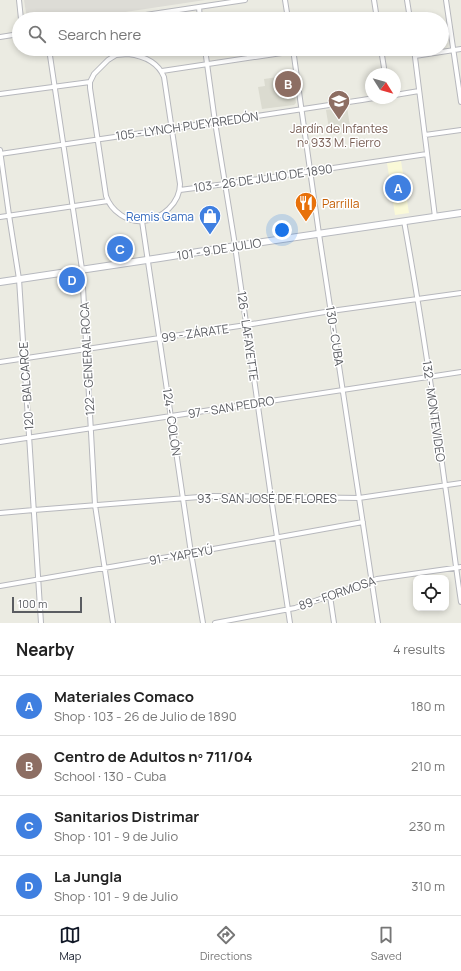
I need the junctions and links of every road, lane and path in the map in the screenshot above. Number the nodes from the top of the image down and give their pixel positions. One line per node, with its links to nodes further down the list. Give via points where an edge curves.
1 (19, 0): 8 (street)
2 (245, 0): 7 (street)
3 (285, 0): 11 (street)
4 (374, 0): 12 (street)
5 (407, 0): 13 (street)
6 (446, 0): 14 (street)
7 (199, 7): 9 (street); 10 (street)
8 (20, 12)
9 (166, 12)
10 (199, 12)
11 (287, 12)
12 (376, 12)
13 (409, 12)
14 (448, 12)
15 (449, 21): 19 (street)
16 (12, 35): 17 (street)
17 (0, 37)
18 (461, 49): 19 (street)
19 (453, 50): 20 (street); 38 (street)
20 (449, 51)
21 (50, 56): 33 (street, 122 - GENERAL ROCA)
22 (114, 56): 32 (street, via 100,67)
23 (141, 56): 31 (street)
24 (206, 56): 29 (street, 126 - LAFAYETTE)
25 (256, 56): 29 (street)
26 (294, 56): 39 (street, 130 - CUBA)
27 (382, 56): 30 (street)
28 (415, 56): 34 (street)
29 (207, 64): 31 (street); 40 (street, 126 - LAFAYETTE)
30 (384, 68)
31 (162, 71): 41 (street)
32 (90, 82): 33 (street); 44 (street)
33 (54, 86): 35 (street); 45 (street, 122 - GENERAL ROCA)
34 (419, 91): 36 (street); 43 (street)
35 (0, 94)
36 (401, 94)
37 (365, 99): 39 (street, 105 - LYNCH PUEYRREDÓN)
38 (461, 102)
39 (301, 110): 40 (street, 105 - LYNCH PUEYRREDÓN); 48 (street, 130 - CUBA)
40 (215, 122): 41 (street, 105 - LYNCH PUEYRREDÓN); 49 (street, 126 - LAFAYETTE)
41 (172, 128): 44 (street, 105 - LYNCH PUEYRREDÓN); 50 (street)
42 (461, 130): 43 (street)
43 (425, 135): 47 (street)
44 (98, 139): 45 (street, 105 - LYNCH PUEYRREDÓN); 51 (street)
45 (63, 144): 46 (street, 105 - LYNCH PUEYRREDÓN); 52 (street, 122 - GENERAL ROCA)
46 (0, 153): 54 (street, 120 - BALCARCE)
47 (427, 154): 48 (street, 103 - 26 DE JULIO DE 1890); 56 (street)
48 (310, 171): 49 (street, 103 - 26 DE JULIO DE 1890); 59 (street, 130 - CUBA)
49 (225, 184): 50 (street, 103 - 26 DE JULIO DE 1890); 60 (street, 126 - LAFAYETTE)
50 (180, 190): 57 (street, 103 - 26 DE JULIO DE 1890, via 168,210 155,218)
51 (108, 201): 52 (street); 57 (street, via 122,215)
52 (72, 206): 54 (street); 62 (street, 122 - GENERAL ROCA)
53 (461, 213): 56 (street, 101 - 9 DE JULIO)
54 (9, 215): 55 (street); 63 (street, 120 - BALCARCE)
55 (0, 217)
56 (435, 217): 58 (street, 101 - 9 DE JULIO)
57 (142, 221): 61 (street, 124 - COLÓN)
58 (404, 221): 59 (street, 101 - 9 DE JULIO); 66 (street, 132 - MONTEVIDEO)
59 (320, 234): 60 (street, 101 - 9 DE JULIO); 67 (street, 130 - CUBA)
60 (234, 246): 61 (street, 101 - 9 DE JULIO); 68 (street, 126 - LAFAYETTE)
61 (148, 260): 62 (street, 101 - 9 DE JULIO); 69 (street, 124 - COLÓN)
62 (82, 269): 63 (street, 101 - 9 DE JULIO); 70 (street, 122 - GENERAL ROCA)
63 (20, 279): 64 (street, 101 - 9 DE JULIO); 71 (street, 120 - BALCARCE)
64 (0, 282)
65 (461, 293): 66 (street, 99 - ZÁRATE)
66 (418, 299): 67 (street, 99 - ZÁRATE); 74 (street, 132 - MONTEVIDEO)
67 (331, 311): 68 (street, 99 - ZÁRATE); 75 (street, 130 - CUBA)
68 (246, 326): 69 (street, 99 - ZÁRATE); 76 (street, 126 - LAFAYETTE)
69 (160, 338): 70 (street, 99 - ZÁRATE); 77 (street, 124 - COLÓN)
70 (86, 349): 71 (street, 99 - ZÁRATE); 78 (street, 122 - GENERAL ROCA)
71 (24, 358): 72 (street, 99 - ZÁRATE); 79 (street, 120 - BALCARCE)
72 (0, 362)
73 (461, 372): 74 (street, 97 - SAN PEDRO)
74 (429, 377): 75 (street, 97 - SAN PEDRO); 82 (street, 132 - MONTEVIDEO)
75 (343, 390): 76 (street, 97 - SAN PEDRO); 85 (street, 130 - CUBA)
76 (257, 403): 77 (street, 97 - SAN PEDRO); 83 (street, 126 - LAFAYETTE)
77 (171, 417): 78 (street, 97 - SAN PEDRO); 84 (street, 124 - COLÓN)
78 (91, 428): 79 (street, 97 - SAN PEDRO); 86 (street, 122 - GENERAL ROCA)
79 (29, 437): 80 (street, 97 - SAN PEDRO); 87 (street, 120 - BALCARCE)
80 (0, 442)
81 (461, 483): 82 (street, 93 - SAN JOSÉ DE FLORES)
82 (445, 485): 85 (street, 93 - SAN JOSÉ DE FLORES); 94 (street, 132 - MONTEVIDEO)
83 (271, 497): 84 (street, 93 - SAN JOSÉ DE FLORES); 85 (street, 93 - SAN JOSÉ DE FLORES); 90 (street, 126 - LAFAYETTE)
84 (183, 498): 86 (street, 93 - SAN JOSÉ DE FLORES); 91 (street, 124 - COLÓN)
85 (359, 498): 89 (street, 130 - CUBA)
86 (96, 505): 87 (street, 93 - SAN JOSÉ DE FLORES); 93 (street, 122 - GENERAL ROCA)
87 (34, 510): 88 (street, 93 - SAN JOSÉ DE FLORES); 95 (street, 120 - BALCARCE)
88 (0, 513)
89 (363, 522): 90 (street, 91 - YAPEYÚ); 96 (street, 130 - CUBA)
90 (277, 537): 91 (street, 91 - YAPEYÚ); 100 (street, 126 - LAFAYETTE)
91 (191, 553): 93 (street, 91 - YAPEYÚ); 103 (street, 124 - COLÓN)
92 (461, 567): 94 (street, 89 - FORMOSA)
93 (105, 568): 95 (street, 91 - YAPEYÚ); 102 (street, 122 - GENERAL ROCA)
94 (456, 568): 96 (street, 89 - FORMOSA); 99 (street, 132 - MONTEVIDEO)
95 (38, 579): 97 (street, 91 - YAPEYÚ); 101 (street, 120 - BALCARCE)
96 (372, 581): 98 (street, 89 - FORMOSA); 107 (street, 130 - CUBA)
97 (0, 586)
98 (330, 596): 100 (street, 89 - FORMOSA); 106 (street)
99 (461, 602)
100 (288, 610): 104 (street, 89 - FORMOSA); 105 (street, 126 - LAFAYETTE)
101 (40, 623)
102 (113, 623)
103 (202, 623)
104 (214, 623)
105 (290, 623)
106 (334, 623)
107 (378, 623)

